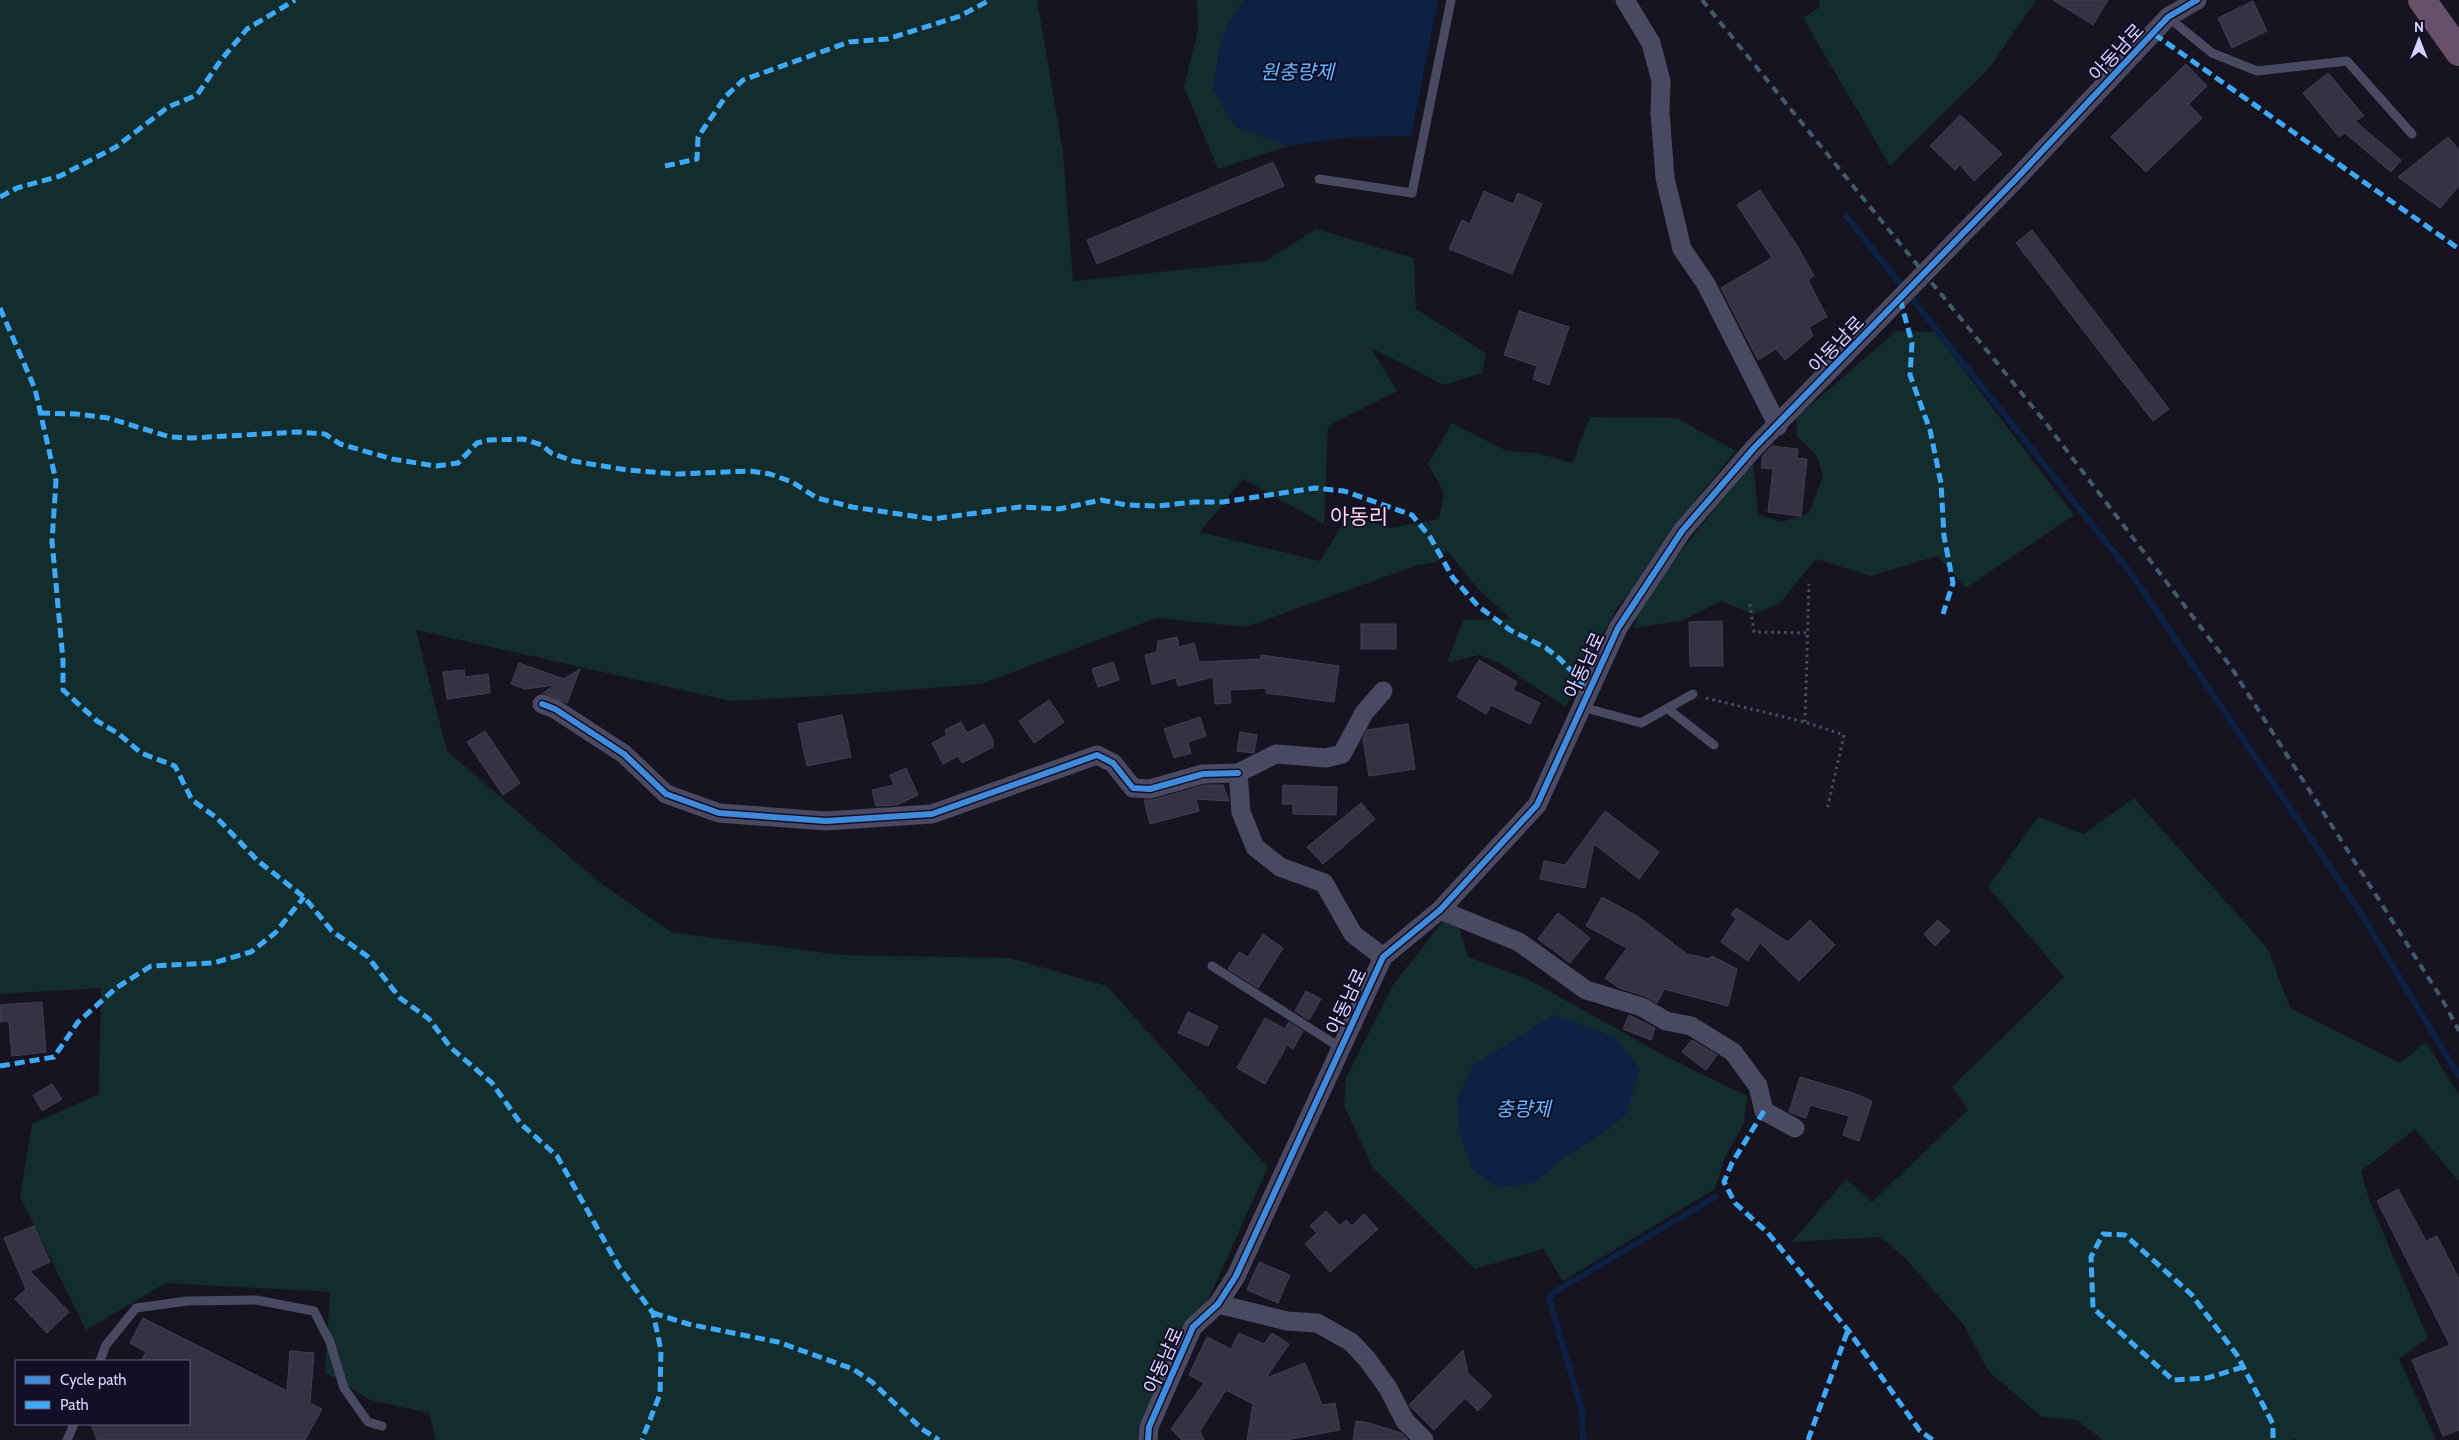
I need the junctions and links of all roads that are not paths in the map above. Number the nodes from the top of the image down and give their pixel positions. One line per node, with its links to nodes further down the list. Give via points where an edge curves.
1 (1450, 0): 10 (lane, via 1412,193)
2 (1625, 0): 11 (street, via 1651,43 1661,81 1664,178 1682,249 1706,284)
3 (2183, 0): 7 (street)
4 (2197, 0): 7 (street, 아동남로)
5 (2422, 0): 6 (highway)
6 (2433, 11): 8 (highway)
7 (2168, 17): 9 (lane, via 2212,53 2258,71 2347,61); 11 (street, 아동남로)
8 (2459, 52)
9 (2412, 134)
10 (1319, 179)
11 (1778, 426): 15 (street, 아동남로, via 1754,448 1682,532 1618,628)
12 (1384, 691): 18 (street, via 1364,713 1342,754 1326,758 1276,754)
13 (1693, 694): 16 (lane)
14 (542, 704): 18 (street, via 624,754 666,794 719,813 826,821 932,814 1097,755 1113,763 1133,788 1150,789 1203,774)
15 (1581, 706): 16 (lane, via 1641,723); 19 (street, 아동남로, via 1537,805)
16 (1668, 709): 17 (lane)
17 (1714, 745)
18 (1238, 773): 20 (street, via 1241,812 1255,847 1280,867 1324,883 1353,934)
19 (1440, 910): 20 (street, 아동남로); 23 (street, via 1519,942 1586,990 1642,1007 1666,1021 1700,1031 1732,1052 1758,1086 1764,1110)
20 (1383, 957): 22 (street, 아동남로)
21 (1212, 966): 22 (lane)
22 (1341, 1048): 24 (street, 아동남로, via 1236,1276)
23 (1794, 1128)
24 (1218, 1304): 29 (street, 아동남로, via 1193,1326 1149,1427); 30 (street, via 1287,1321 1318,1323 1351,1342 1388,1388 1405,1421)
25 (100, 1360): 27 (lane, via 106,1345 136,1308 187,1302 256,1300 314,1311 330,1342 344,1388 368,1422)
26 (74, 1425): 28 (lane)
27 (382, 1426)
28 (67, 1440)
29 (1148, 1440)
30 (1424, 1440)

